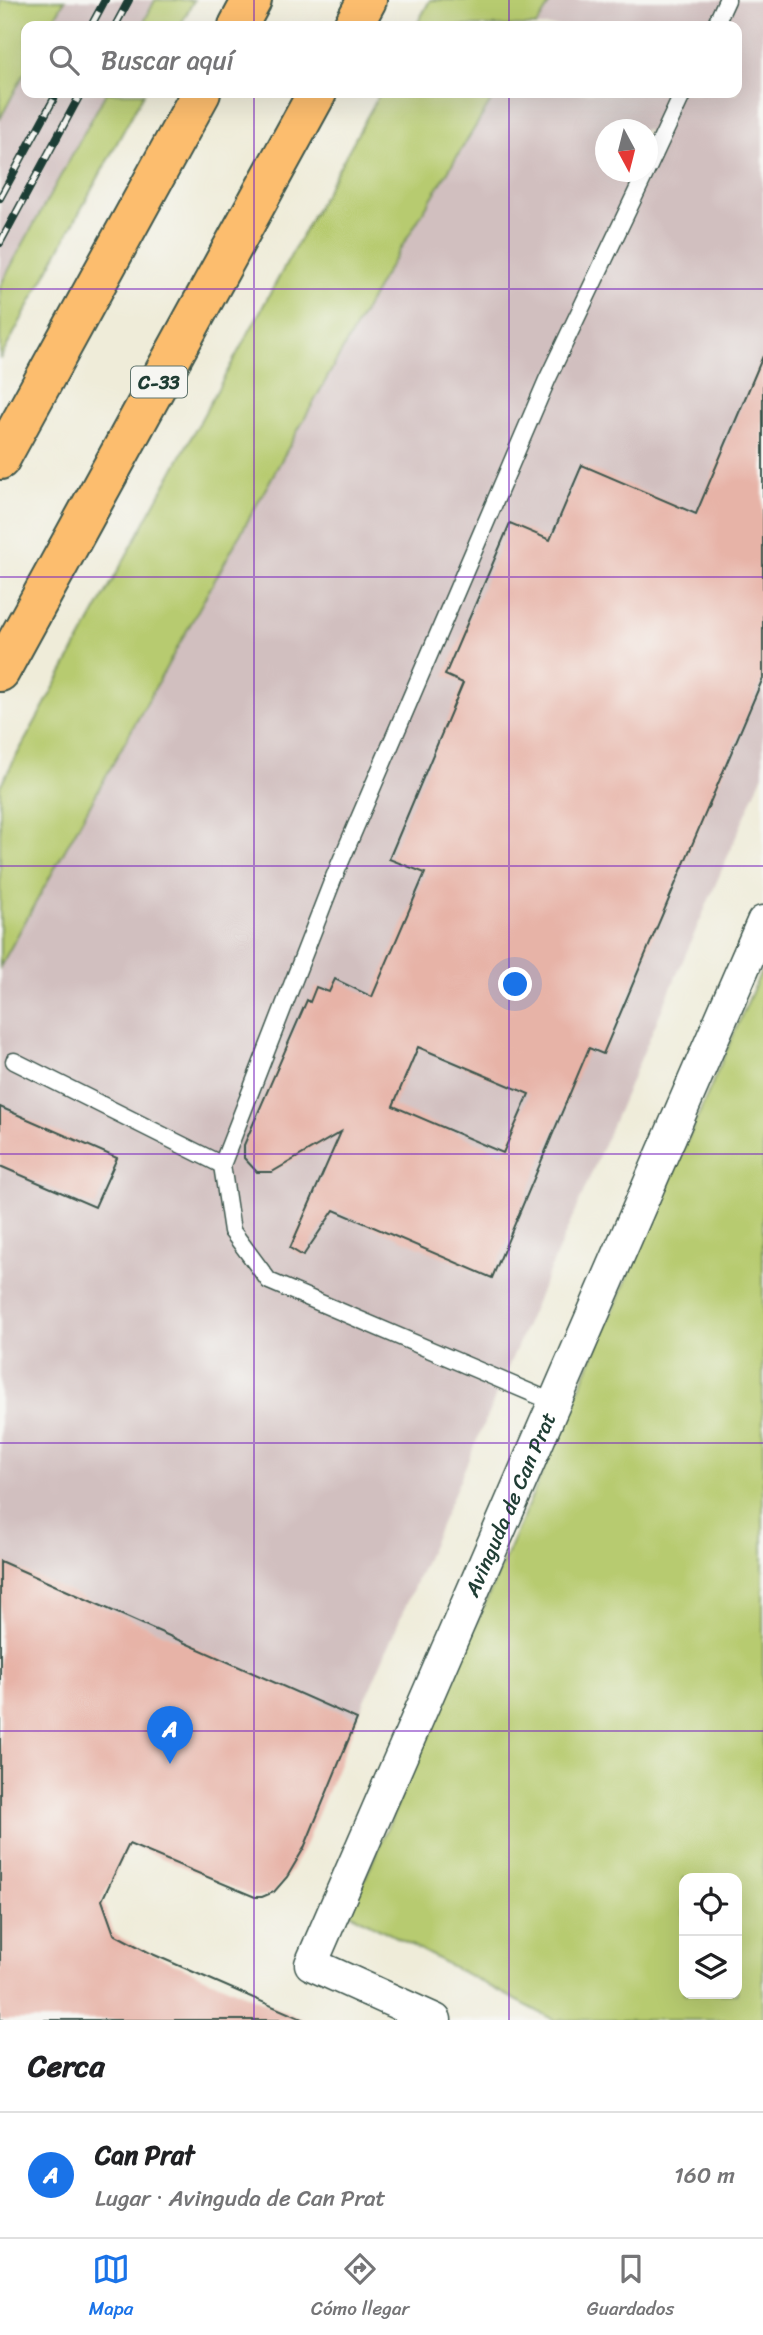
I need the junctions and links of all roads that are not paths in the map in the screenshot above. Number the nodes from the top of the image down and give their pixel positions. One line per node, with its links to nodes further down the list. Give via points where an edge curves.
1 (252, 0): 4 (highway)
2 (367, 0): 5 (highway)
3 (727, 0): 6 (lane)
4 (241, 21)
5 (356, 21)
6 (717, 21)
7 (198, 98): 12 (highway)
8 (314, 98): 13 (highway, C-33)
9 (681, 98): 10 (lane)
10 (658, 146)
11 (641, 182): 16 (lane, via 547,380 339,864)
12 (0, 460)
13 (0, 672)
14 (763, 922): 17 (street, Avinguda de Can Prat)
15 (14, 1061): 16 (lane)
16 (222, 1165): 17 (lane, via 232,1231 269,1281)
17 (555, 1403): 18 (street, Avinguda de Can Prat, via 312,1964)
18 (435, 2020)

